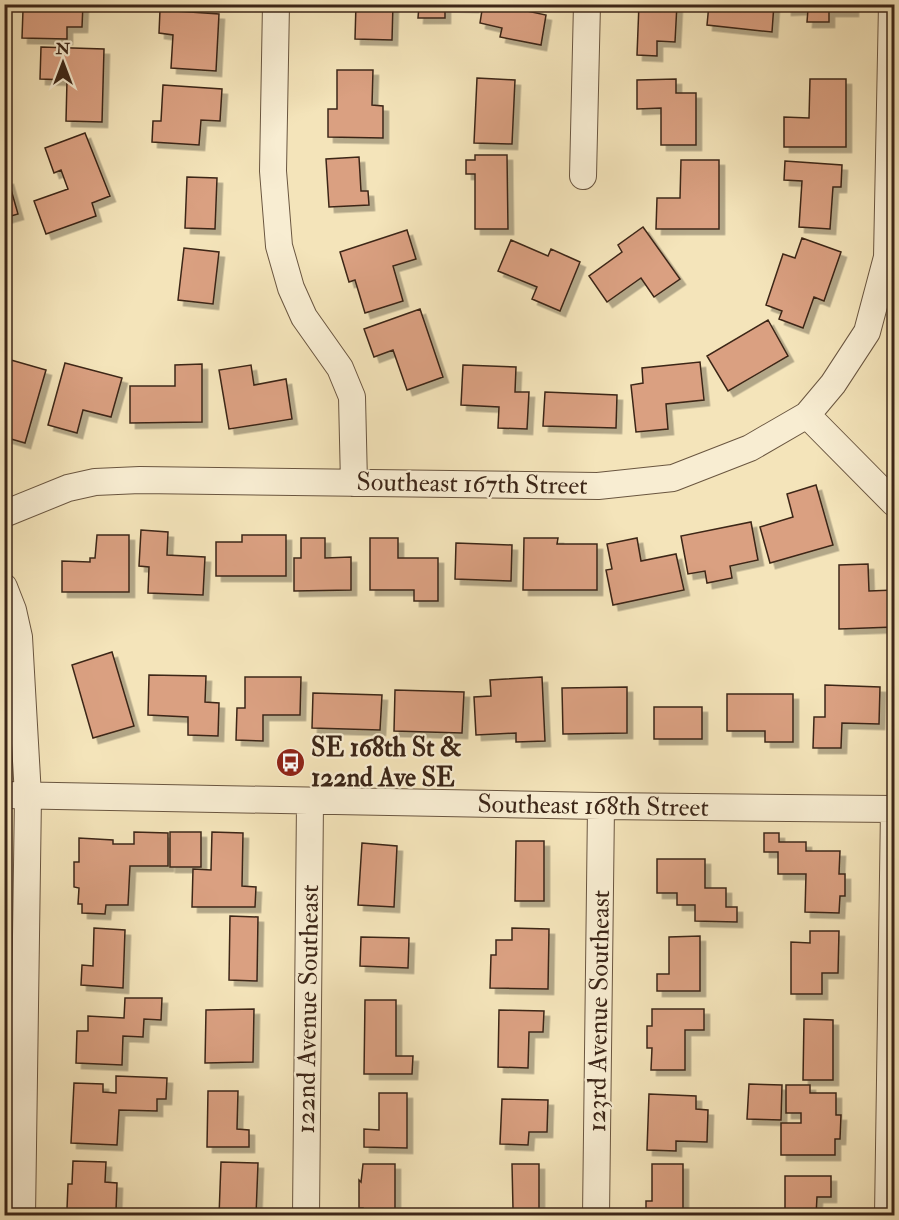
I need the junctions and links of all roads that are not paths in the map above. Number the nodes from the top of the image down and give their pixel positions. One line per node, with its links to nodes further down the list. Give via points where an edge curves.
1 (276, 4): 6 (street, via 273,171 279,246 304,317 340,368 352,397)
2 (587, 4): 4 (street)
3 (892, 4): 5 (street, via 887,257 867,332)
4 (583, 176)
5 (807, 416): 6 (street, Southeast 167th Street, via 750,447 673,478 598,486); 7 (street)
6 (354, 483): 8 (street, Southeast 167th Street, via 95,482 68,488)
7 (894, 503)
8 (4, 514)
9 (4, 587): 10 (street, via 19,637)
10 (16, 796): 11 (street, Southeast 168th Street); 14 (street)
11 (310, 802): 12 (street, Southeast 168th Street); 15 (street, 122nd Avenue Southeast)
12 (601, 806): 13 (street, Southeast 168th Street); 16 (street, 123rd Avenue Southeast)
13 (894, 809): 17 (street)
14 (22, 1215)
15 (306, 1215)
16 (596, 1215)
17 (888, 1215)

